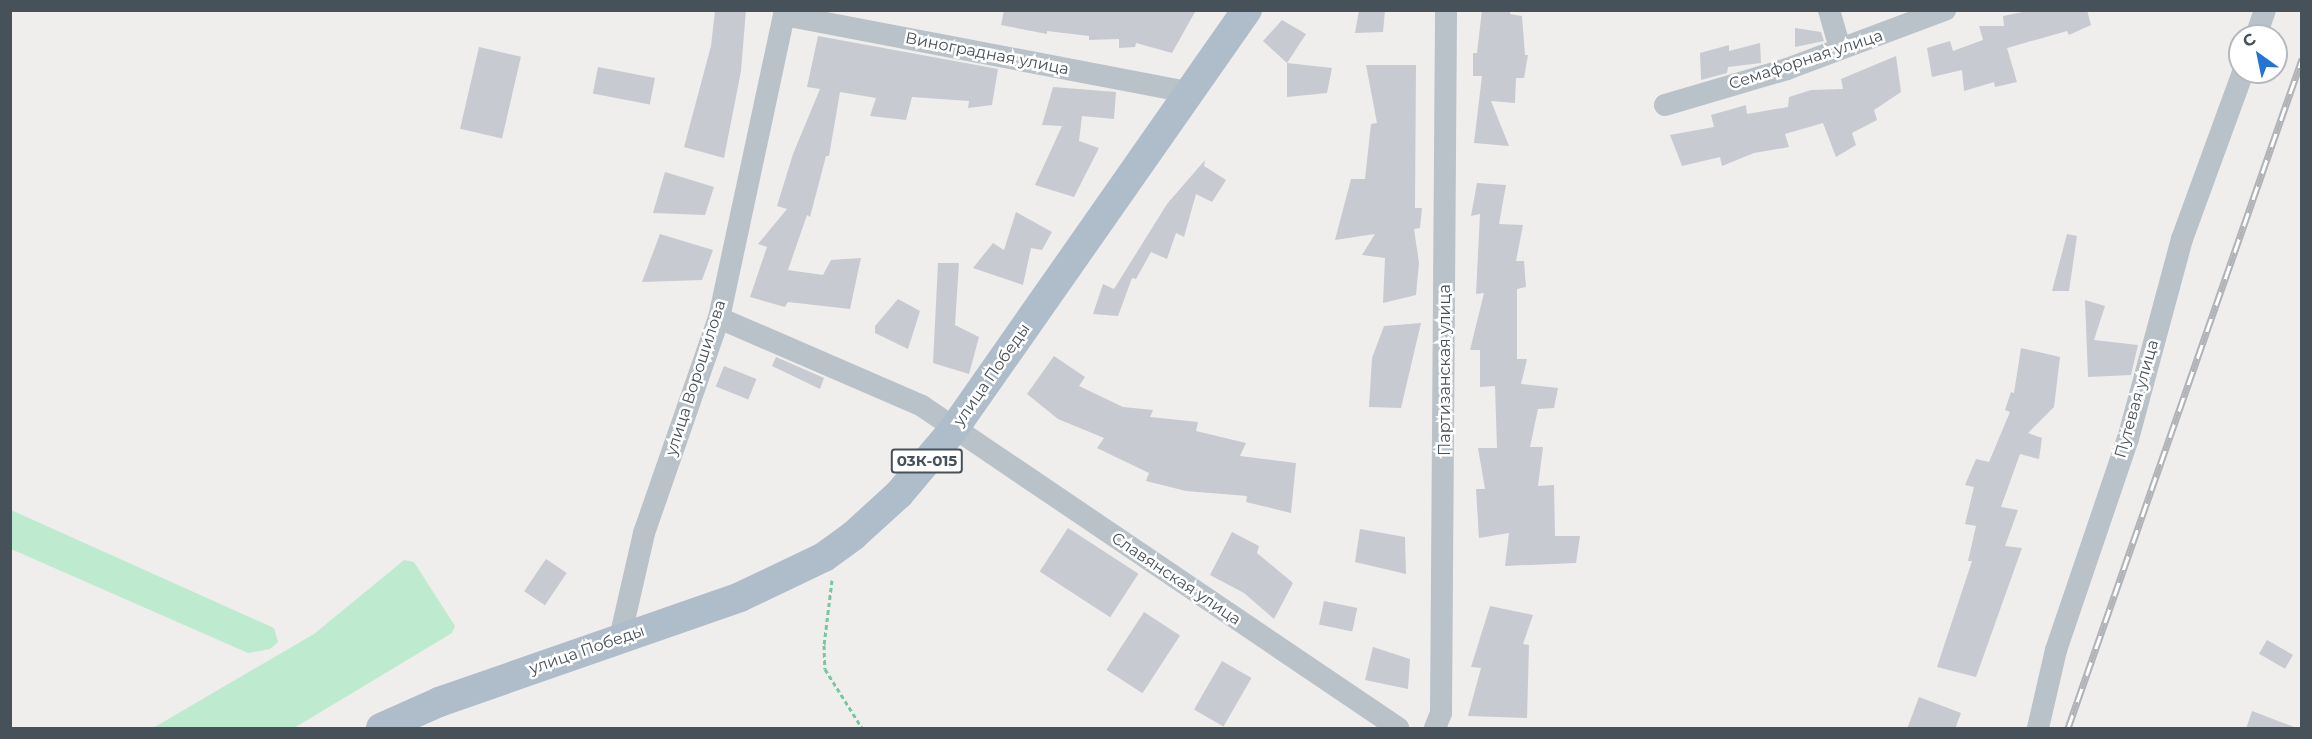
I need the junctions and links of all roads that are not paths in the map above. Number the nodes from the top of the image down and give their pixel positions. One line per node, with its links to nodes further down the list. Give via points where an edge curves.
1 (1247, 10): 8 (main road, улица Победы / 03К-015)
2 (1446, 10): 15 (street, Партизанская улица, via 1441,713)
3 (1829, 10): 6 (street)
4 (1945, 10): 6 (street, Семафорная улица)
5 (784, 13): 8 (street, Виноградная улица); 10 (street, улица Ворошилова)
6 (1840, 48): 9 (street, Семафорная улица, via 1787,69)
7 (2239, 84): 16 (street, Путевая улица, via 2182,239 2127,439 2056,650)
8 (1189, 92): 11 (main road, улица Победы / 03К-015)
9 (1665, 105)
10 (719, 318): 11 (street, Славянская улица, via 922,406); 12 (street, улица Ворошилова, via 644,533)
11 (953, 430): 12 (main road, улица Победы / 03К-015, via 899,494 835,549 740,597); 14 (street, Славянская улица)
12 (621, 638): 13 (main road, улица Победы / 03К-015, via 439,702)
13 (389, 726)
14 (1398, 729)
15 (1435, 729)
16 (2038, 729)

